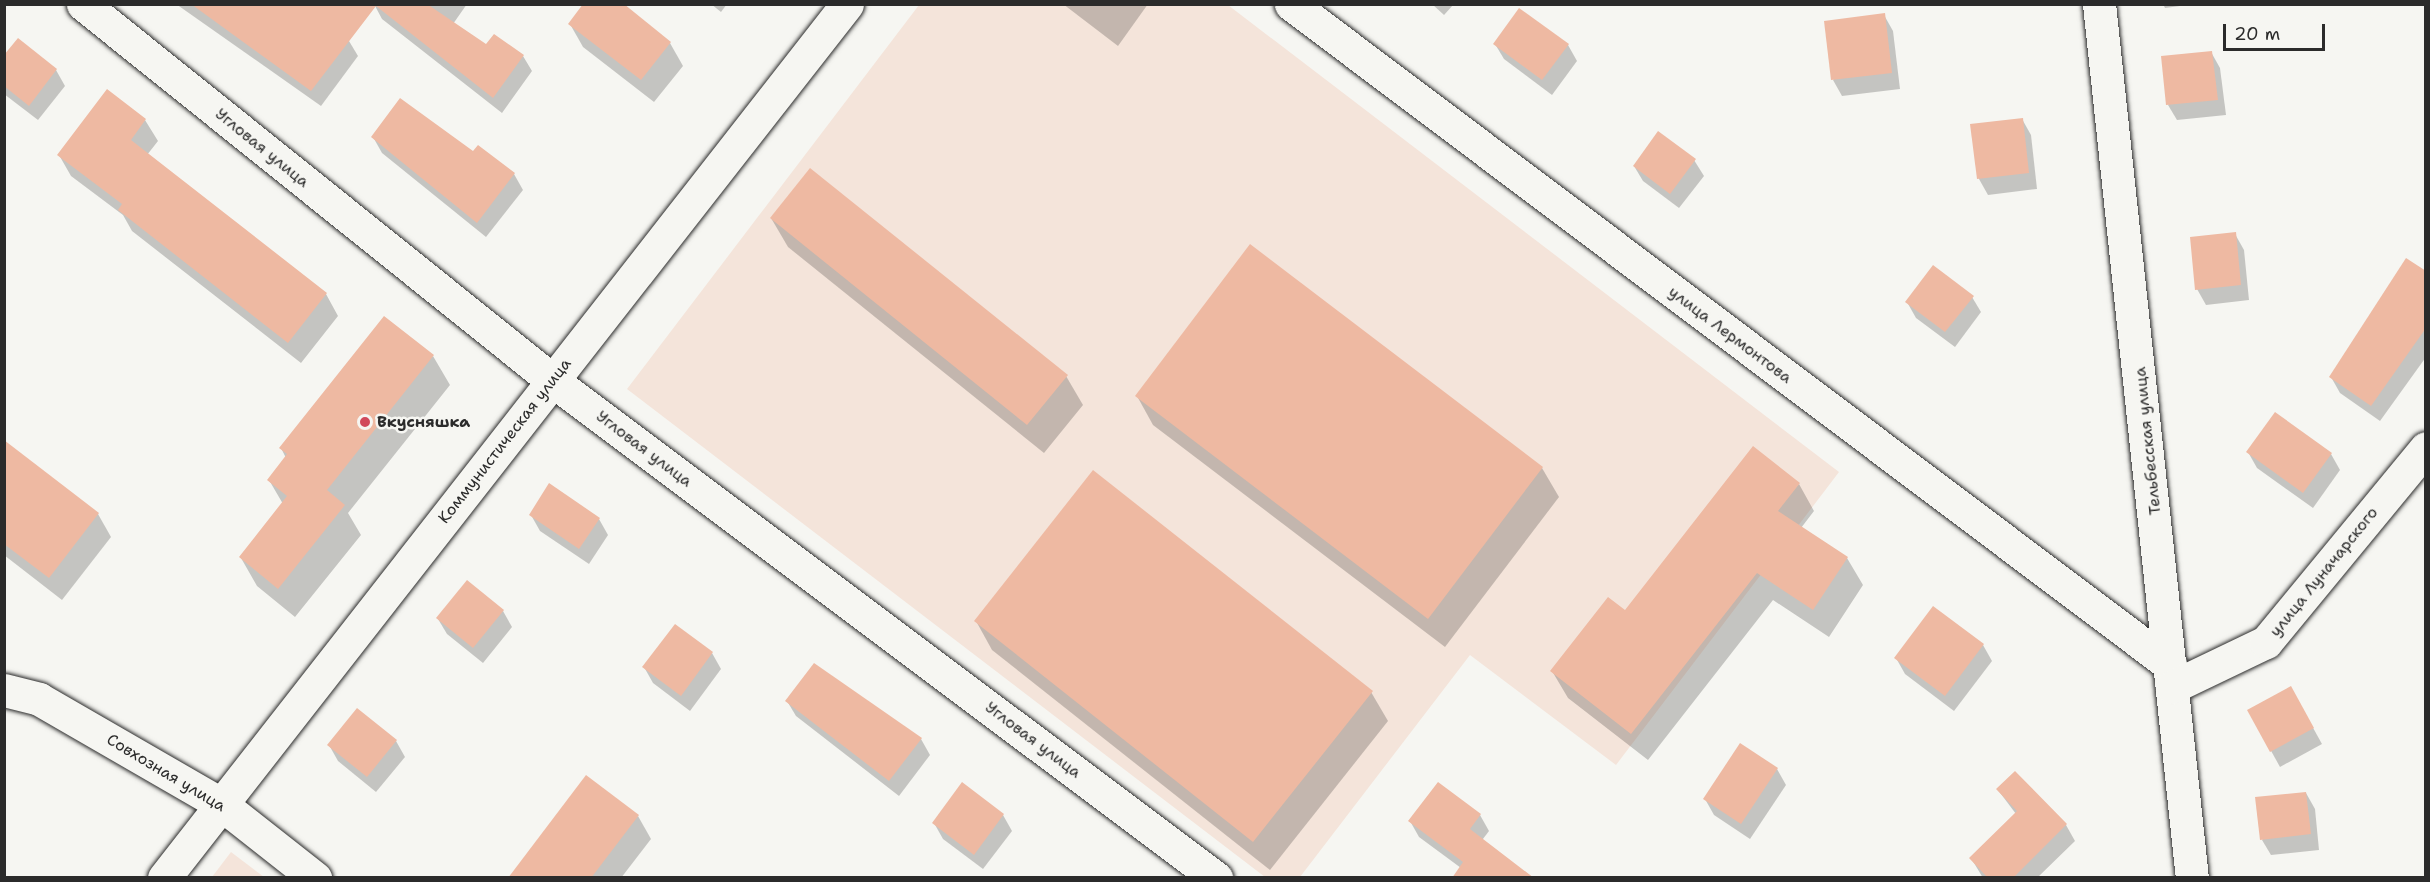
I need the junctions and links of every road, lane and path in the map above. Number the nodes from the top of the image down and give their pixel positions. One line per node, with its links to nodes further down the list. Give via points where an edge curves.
1 (83, 4): 5 (street, Угловая улица)
2 (847, 4): 5 (street, Коммунистическая улица)
3 (1290, 4): 7 (street, улица Лермонтова)
4 (2099, 4): 7 (street, Тельбесская улица)
5 (553, 381): 9 (street, Коммунистическая улица); 12 (street, Угловая улица)
6 (2426, 447): 7 (street, улица Луначарского, via 2266,642)
7 (2171, 676): 13 (street, Тельбесская улица)
8 (4, 690): 9 (street, Совхозная улица, via 39,699)
9 (221, 804): 10 (street, Коммунистическая улица); 11 (street, Совхозная улица)
10 (164, 878)
11 (315, 878)
12 (1216, 878)
13 (2192, 878)

